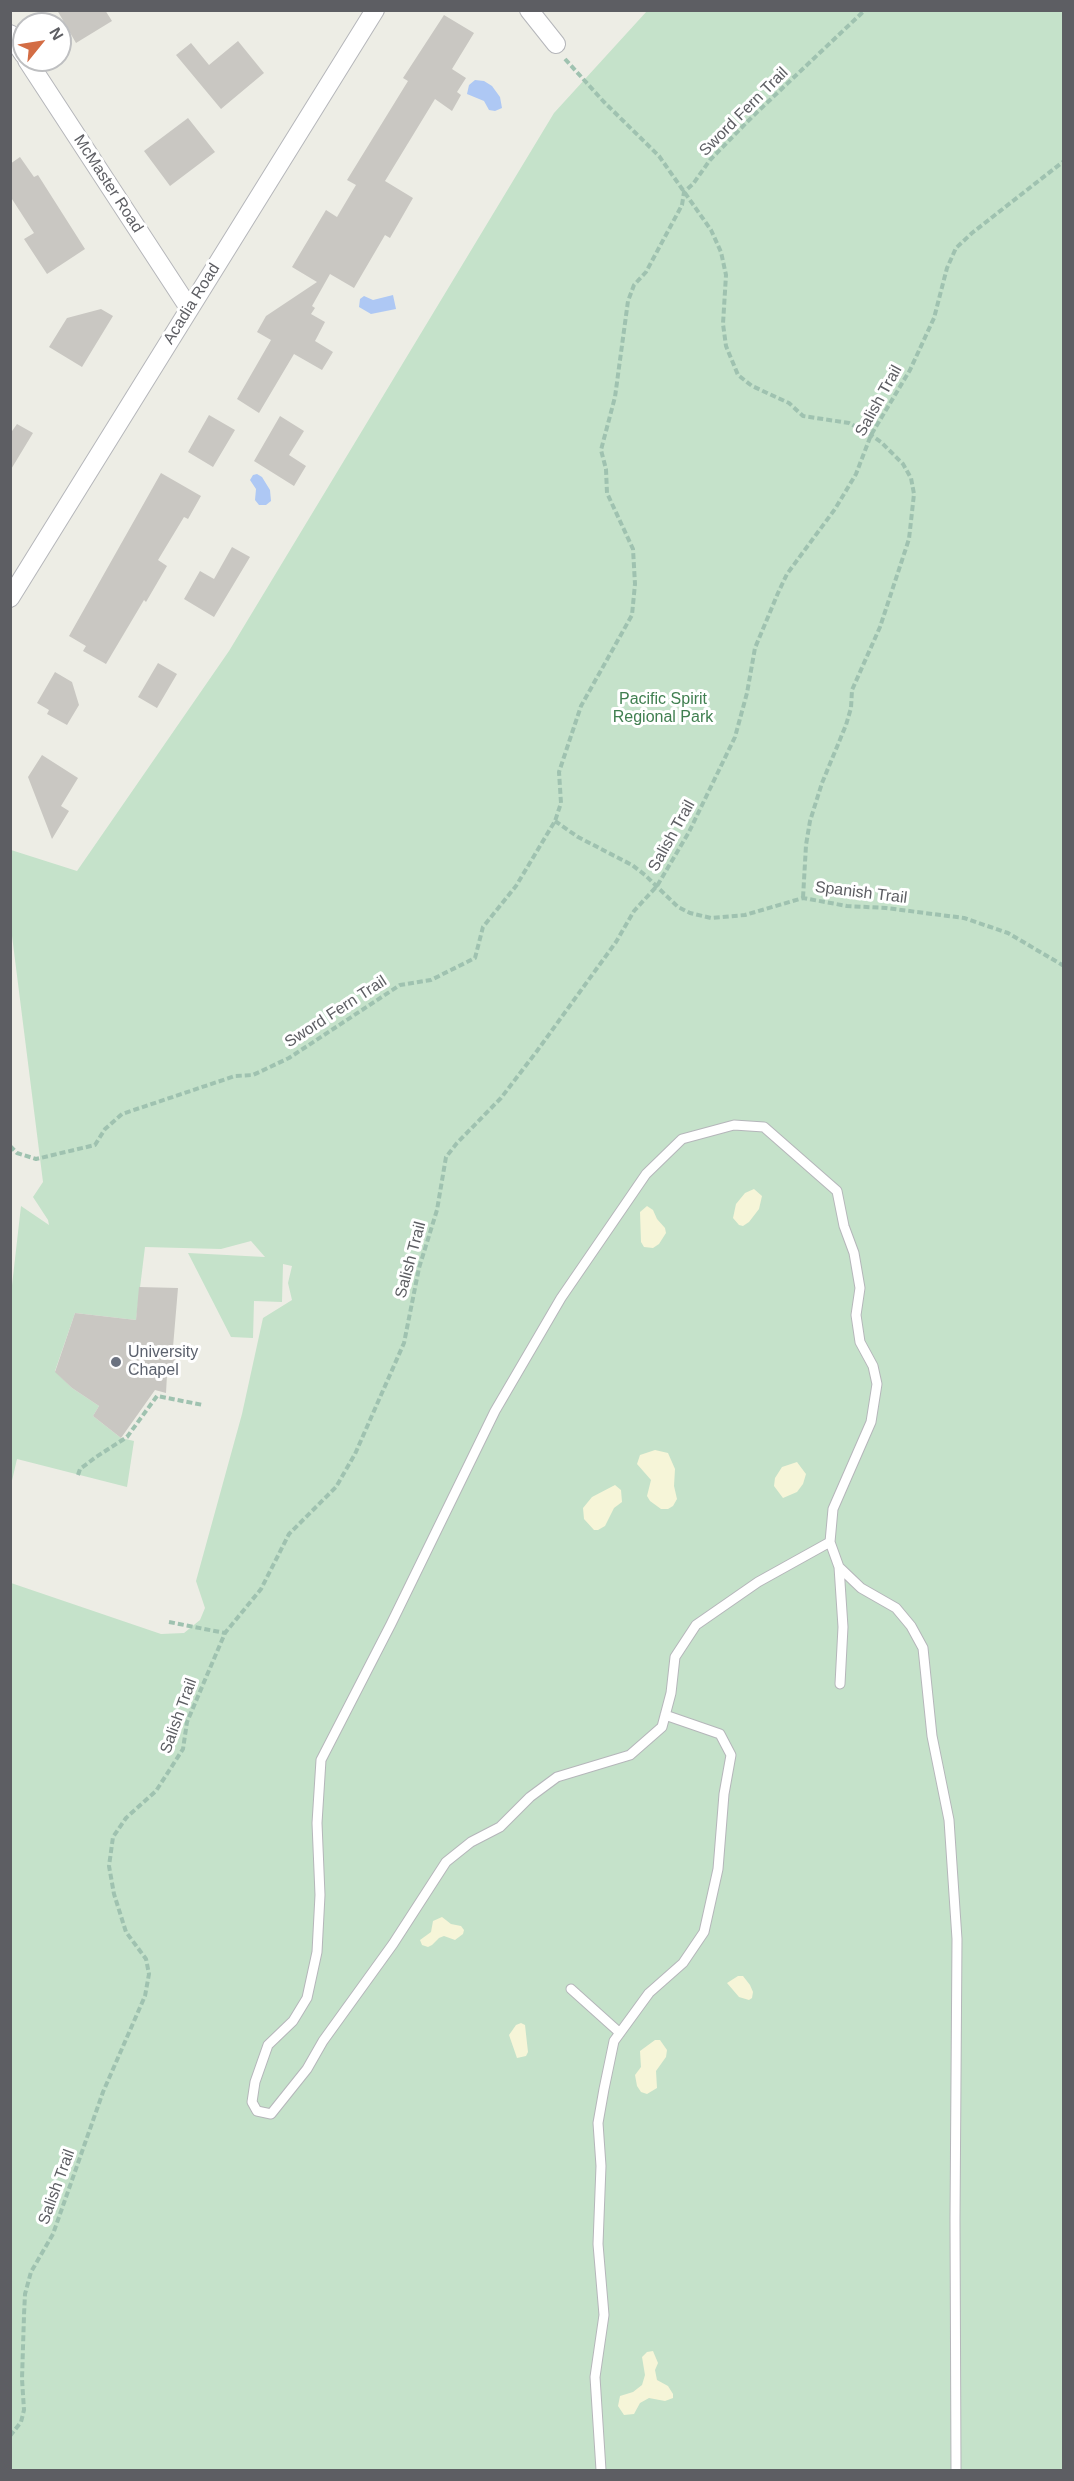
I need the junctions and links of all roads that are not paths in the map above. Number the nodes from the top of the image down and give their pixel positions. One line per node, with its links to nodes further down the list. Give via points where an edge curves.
1 (375, 10): 5 (street, Acadia Road)
2 (529, 10): 3 (street)
3 (556, 45)
4 (35, 72): 5 (street, McMaster Road)
5 (189, 308): 6 (street, Acadia Road)
6 (10, 598)
7 (830, 1542): 8 (lane); 10 (lane, via 758,1582 696,1625 675,1657); 10 (lane, via 833,1509 871,1422 877,1384 873,1366 860,1342 856,1315 860,1288 837,1191 764,1127 734,1125 702,1132 682,1139 646,1174 561,1298 495,1411 321,1760 317,1952 307,1998 293,2021 268,2045 255,2082 252,2102 257,2111 272,2114 307,2069 446,1862 471,1842 500,1827 557,1777 630,1755 662,1727)
8 (839, 1567): 9 (lane, via 843,1627); 14 (lane, via 861,1588 896,1608 923,1648 932,1736 950,1820 957,1939)
9 (840, 1684)
10 (665, 1715): 12 (lane, via 720,1734 731,1755 718,1869 704,1932 683,1963 649,1993)
11 (571, 1989): 12 (lane)
12 (620, 2033): 13 (lane, via 614,2041 598,2123 598,2244 604,2315 595,2377)
13 (601, 2470)
14 (956, 2470)

